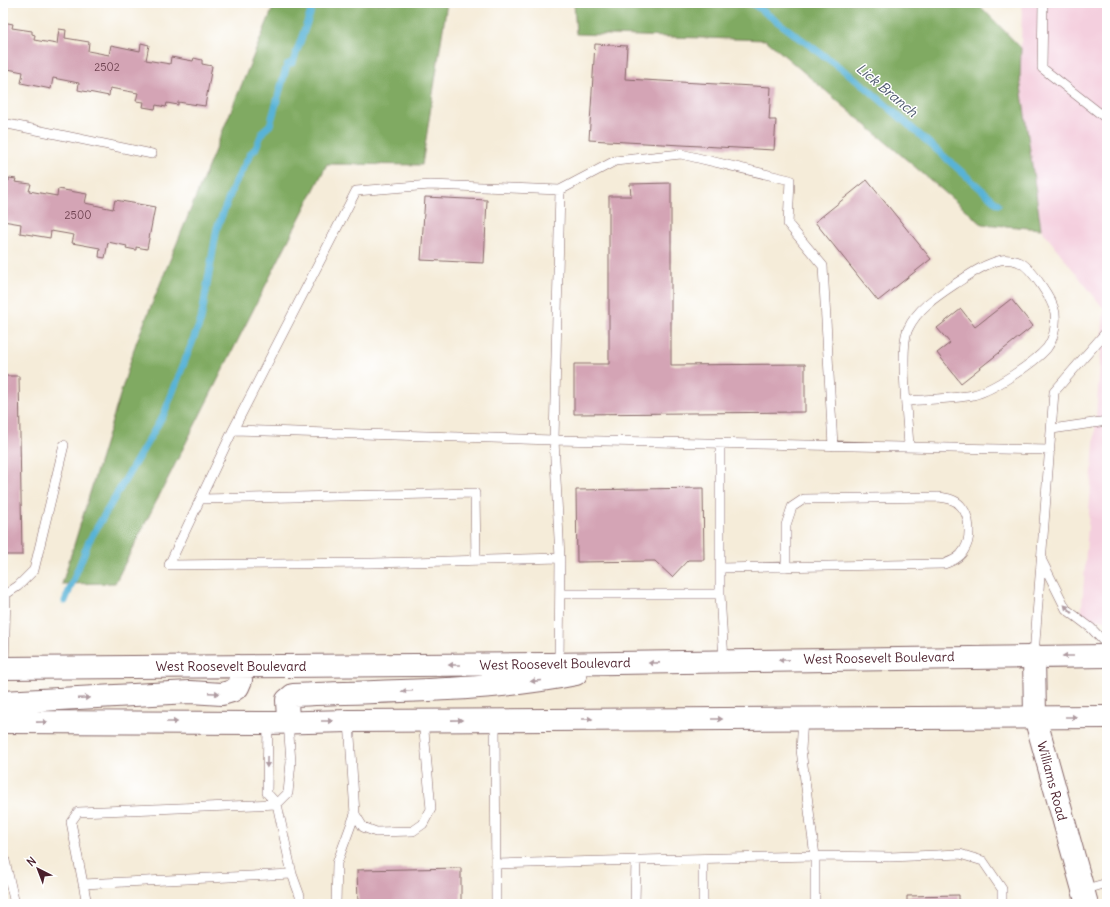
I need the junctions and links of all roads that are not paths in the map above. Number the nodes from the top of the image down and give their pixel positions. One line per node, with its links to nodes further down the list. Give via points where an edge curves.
1 (1043, 3): 2 (lane, via 1042,68)
2 (1107, 118)
3 (3, 123): 4 (lane)
4 (152, 154)
5 (560, 190): 10 (lane, via 430,186 356,191); 11 (lane); 14 (lane, via 615,161 681,154 790,180 788,224 823,266)
6 (1107, 331): 9 (lane, via 1054,392)
7 (907, 402): 7 (lane, via 904,347 907,330 917,314 938,295 978,270 1002,259 1019,262 1033,275 1055,312 1055,331 1047,347 1026,366 1002,382 975,395); 15 (lane)
8 (1107, 421): 9 (lane)
9 (1052, 429): 16 (lane)
10 (233, 430): 11 (lane); 17 (lane)
11 (554, 440): 12 (lane); 18 (lane)
12 (720, 444): 14 (lane); 22 (lane)
13 (64, 445): 32 (lane, via 34,570 6,594)
14 (833, 446): 15 (lane)
15 (909, 447): 16 (lane)
16 (1050, 450): 20 (lane)
17 (201, 498): 19 (lane, via 475,493); 19 (lane, via 169,565)
18 (560, 558): 19 (lane); 23 (lane)
19 (476, 560)
20 (1041, 560): 25 (lane, one-way to 20, via 1091,628 1066,609); 26 (lane)
21 (786, 567): 21 (lane, via 786,525 792,507 804,500 938,497 951,499 961,505 967,517 969,534 964,550 956,559 944,564); 22 (lane)
22 (720, 568): 24 (lane)
23 (561, 594): 24 (lane); 30 (lane)
24 (720, 594): 28 (lane)
25 (1107, 645)
26 (1034, 655): 27 (main road, West Roosevelt Boulevard, one-way to 26); 28 (main road, West Roosevelt Boulevard, one-way to 28); 34 (main road, Williams Road)
27 (1107, 656)
28 (724, 661): 29 (main road, West Roosevelt Boulevard, one-way to 29)
29 (630, 663): 30 (main road, West Roosevelt Boulevard); 41 (main road, one-way to 41, via 547,680 394,692 293,695 287,700)
30 (559, 664): 31 (main road, West Roosevelt Boulevard, one-way to 31)
31 (238, 666): 32 (main road, West Roosevelt Boulevard); 33 (main road, one-way to 31, via 190,692 222,694 238,687 241,680)
32 (4, 668)
33 (3, 702)
34 (1035, 717): 35 (main road, one-way to 35); 36 (main road); 52 (main road, Williams Road)
35 (1107, 717)
36 (803, 718): 39 (main road, one-way to 36); 45 (lane, via 801,750)
37 (349, 720): 38 (main road); 41 (main road, one-way to 37); 43 (lane)
38 (423, 720): 39 (main road, one-way to 39); 43 (lane, via 431,809 423,824 413,831 376,832 363,827)
39 (495, 720): 48 (lane)
40 (3, 722): 41 (main road, one-way to 41)
41 (278, 722): 42 (lane, one-way to 42, via 267,793); 42 (lane, via 290,762 288,793)
42 (277, 804): 49 (lane); 51 (lane, via 78,812 71,822)
43 (355, 814): 56 (lane, via 336,863)
44 (3, 852): 53 (lane)
45 (814, 856): 46 (lane); 60 (lane); 61 (lane, via 890,857 960,854 983,861 1002,889)
46 (703, 859): 47 (lane); 59 (lane)
47 (636, 860): 48 (lane); 58 (lane)
48 (496, 864): 57 (lane)
49 (292, 874): 51 (lane); 55 (lane, via 300,896)
50 (1107, 883): 52 (lane)
51 (83, 884): 54 (lane)
52 (1085, 897)
53 (16, 904)
54 (87, 904)
55 (300, 904)
56 (336, 904)
57 (496, 904)
58 (635, 904)
59 (703, 904)
60 (815, 904)
61 (1002, 904)

